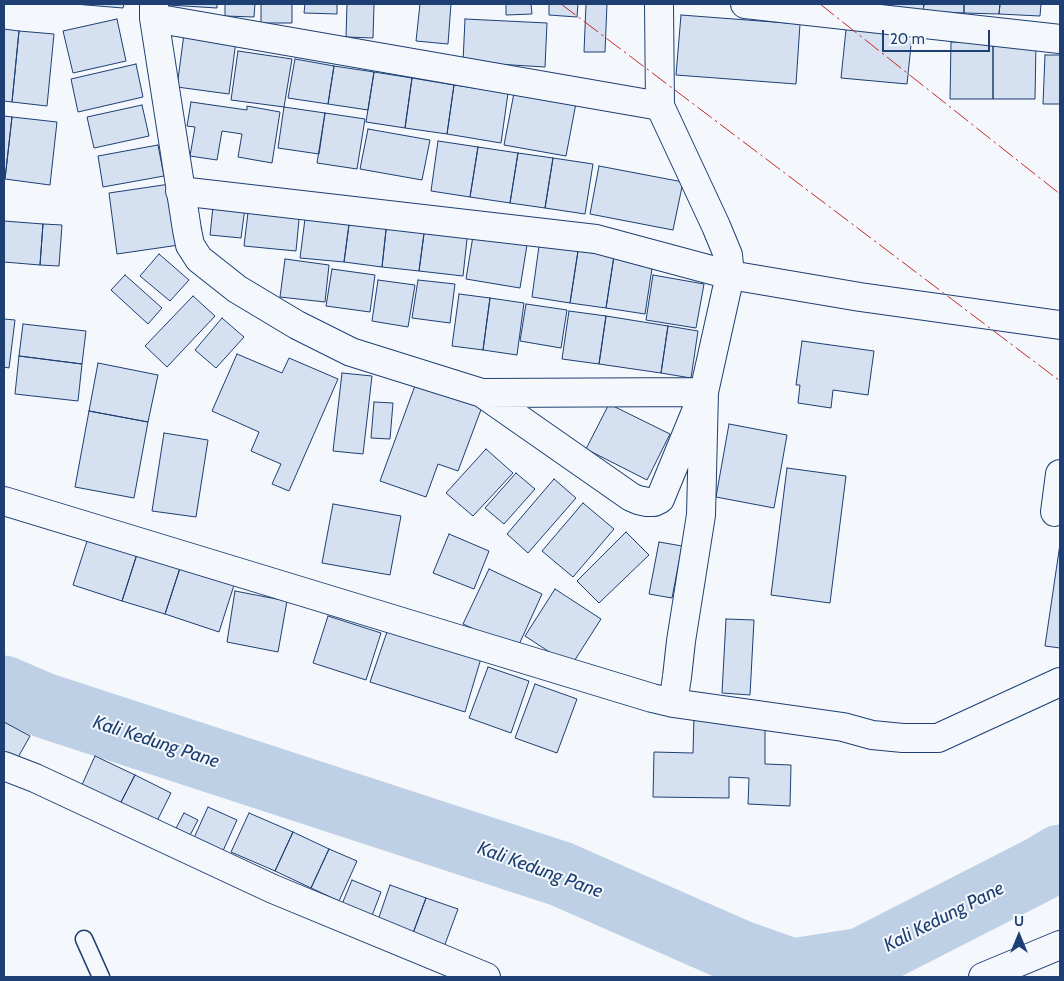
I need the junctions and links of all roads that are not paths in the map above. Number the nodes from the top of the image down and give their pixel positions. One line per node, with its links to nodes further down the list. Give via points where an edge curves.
1 (659, 4): 5 (main road)
2 (745, 4): 4 (main road)
3 (154, 11): 5 (main road); 6 (main road)
4 (1060, 39)
5 (660, 106): 7 (main road, via 728,255)
6 (180, 191): 7 (main road, via 596,239); 10 (main road, via 190,245 199,260 237,289 351,352)
7 (730, 276): 8 (main road); 9 (main road)
8 (1060, 325)
9 (704, 392): 10 (main road); 10 (main road, via 660,499 654,502 631,497); 15 (main road, via 701,515)
10 (482, 393)
11 (1060, 474): 13 (main road)
12 (4, 501): 15 (main road)
13 (1055, 512)
14 (1060, 682): 15 (main road, via 938,738 872,735 843,727)
15 (673, 703)
16 (4, 766): 20 (main road, via 273,889)
17 (84, 939): 19 (lane)
18 (1060, 945): 21 (main road)
19 (101, 977)
20 (486, 977)
21 (983, 977)

